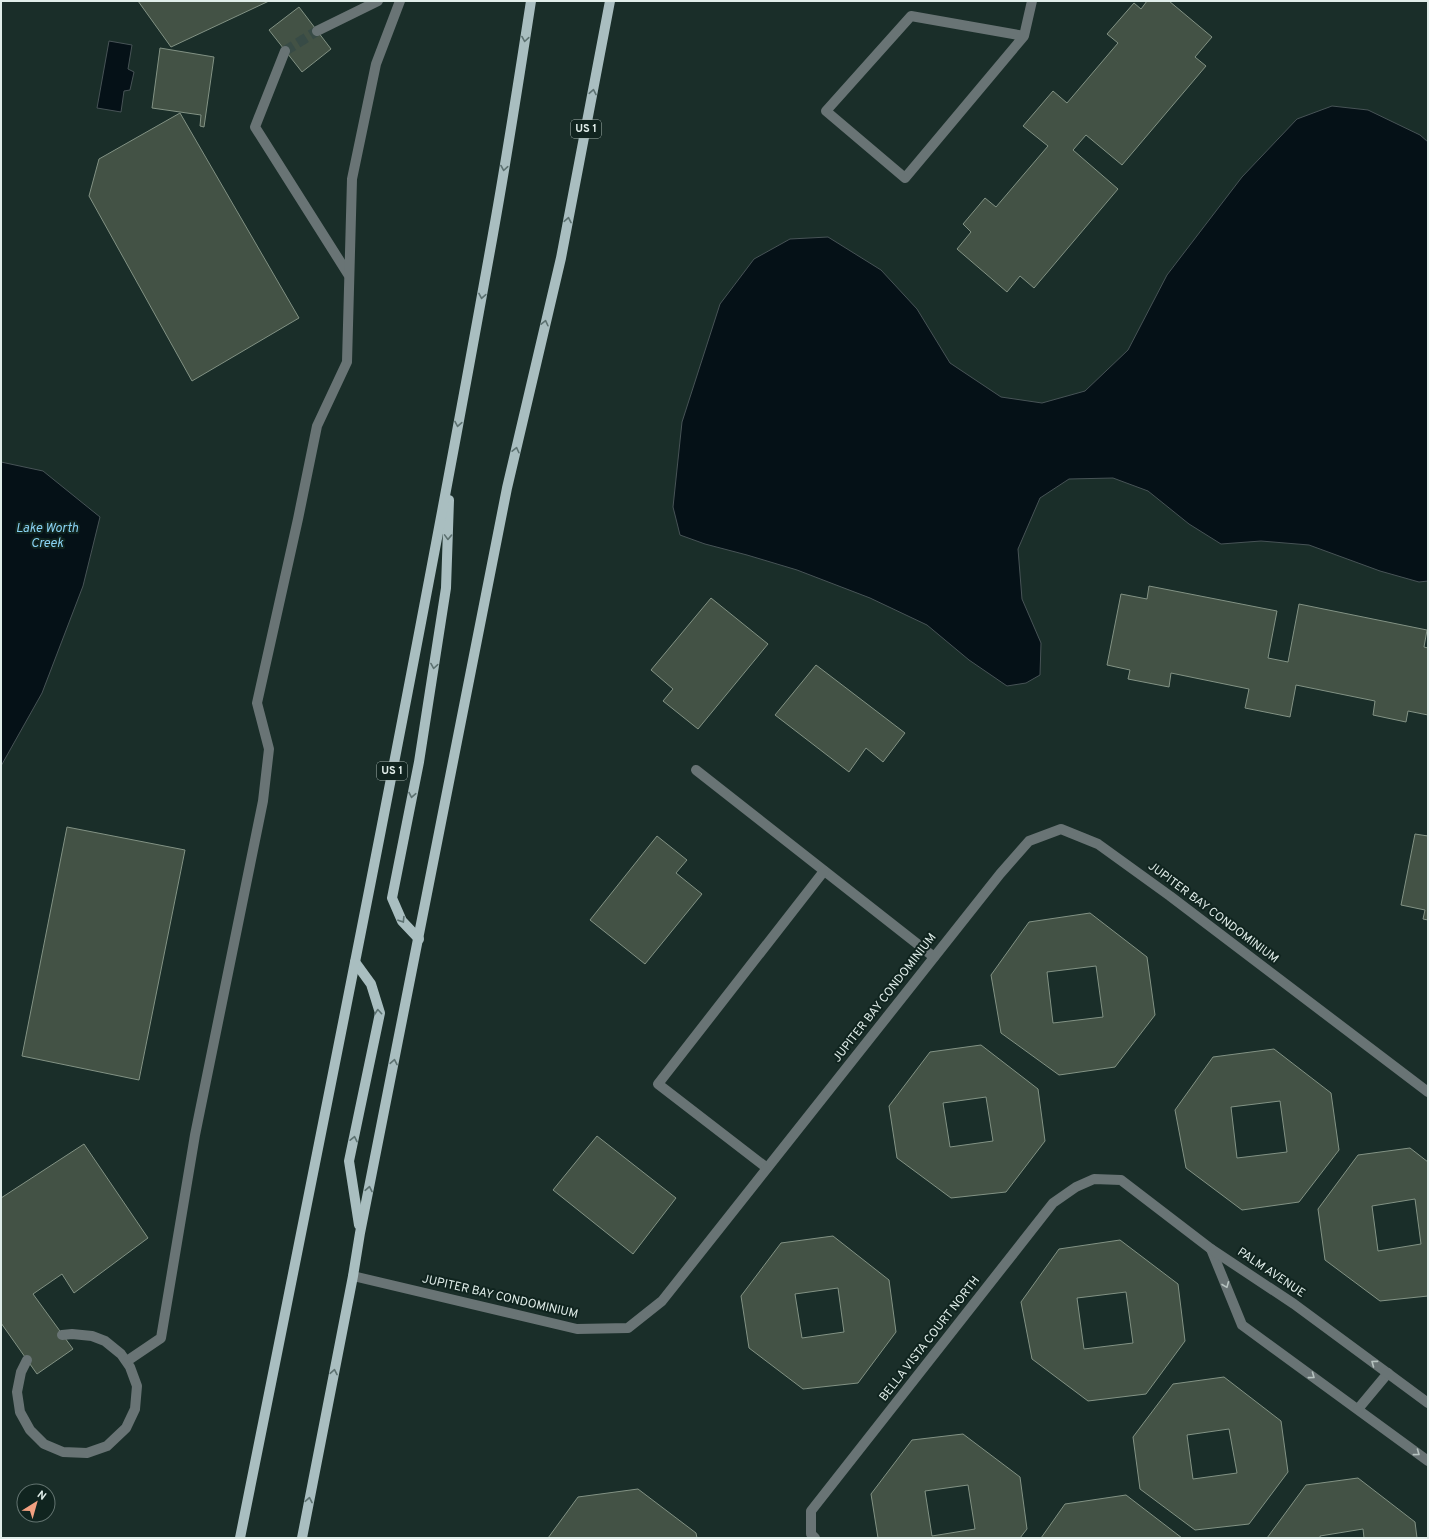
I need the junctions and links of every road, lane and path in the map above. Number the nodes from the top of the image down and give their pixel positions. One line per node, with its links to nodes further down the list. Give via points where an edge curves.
1 (378, 1): 6 (street)
2 (400, 1): 9 (street, via 376,64 352,179)
3 (531, 1): 10 (main road, US 1, one-way to 10, via 494,230)
4 (610, 1): 13 (main road, US 1, one-way to 4, via 505,496 561,258)
5 (1032, 1): 7 (street)
6 (317, 31)
7 (1024, 36): 7 (street, via 905,178 826,111 911,16)
8 (286, 51): 9 (street, via 255,127)
9 (348, 274): 24 (street, via 347,362 317,426 256,703 269,749 264,801 194,1135 161,1338)
10 (450, 470): 13 (main road, one-way to 13, via 446,588 419,762 392,898 402,921); 15 (main road, US 1)
11 (696, 770): 12 (street)
12 (824, 871): 14 (street); 17 (street, via 658,1084)
13 (419, 939): 19 (main road, US 1, one-way to 13)
14 (934, 957): 16 (street, JUPITER BAY CONDOMINIUM, via 1029,841 1061,829 1098,844); 17 (street, JUPITER BAY CONDOMINIUM)
15 (355, 962): 19 (main road, one-way to 15, via 349,1161 380,1013 371,984); 30 (main road, US 1)
16 (1427, 1088)
17 (767, 1168): 21 (street, JUPITER BAY CONDOMINIUM, via 662,1301 628,1328 577,1329)
18 (1094, 1179): 20 (street, PALM AVENUE, via 1121,1180); 29 (street, BELLA VISTA COURT NORTH, via 1076,1187 1053,1203 811,1511)
19 (360, 1233): 21 (main road, US 1)
20 (1211, 1248): 25 (street, PALM AVENUE, one-way to 20, via 1294,1304); 27 (street, one-way to 27, via 1242,1325)
21 (353, 1276): 31 (main road, US 1, one-way to 21)
22 (62, 1335): 24 (street, via 92,1336 105,1341)
23 (27, 1360): 24 (street, via 21,1372 17,1392 20,1412 30,1430 44,1444 64,1452 87,1453 107,1446 126,1428 135,1409 137,1386)
24 (127, 1361)
25 (1388, 1373): 26 (street, PALM AVENUE); 27 (street)
26 (1428, 1403)
27 (1358, 1409): 28 (street, one-way to 28)
28 (1428, 1461)
29 (813, 1536)
30 (240, 1538)
31 (302, 1538)

